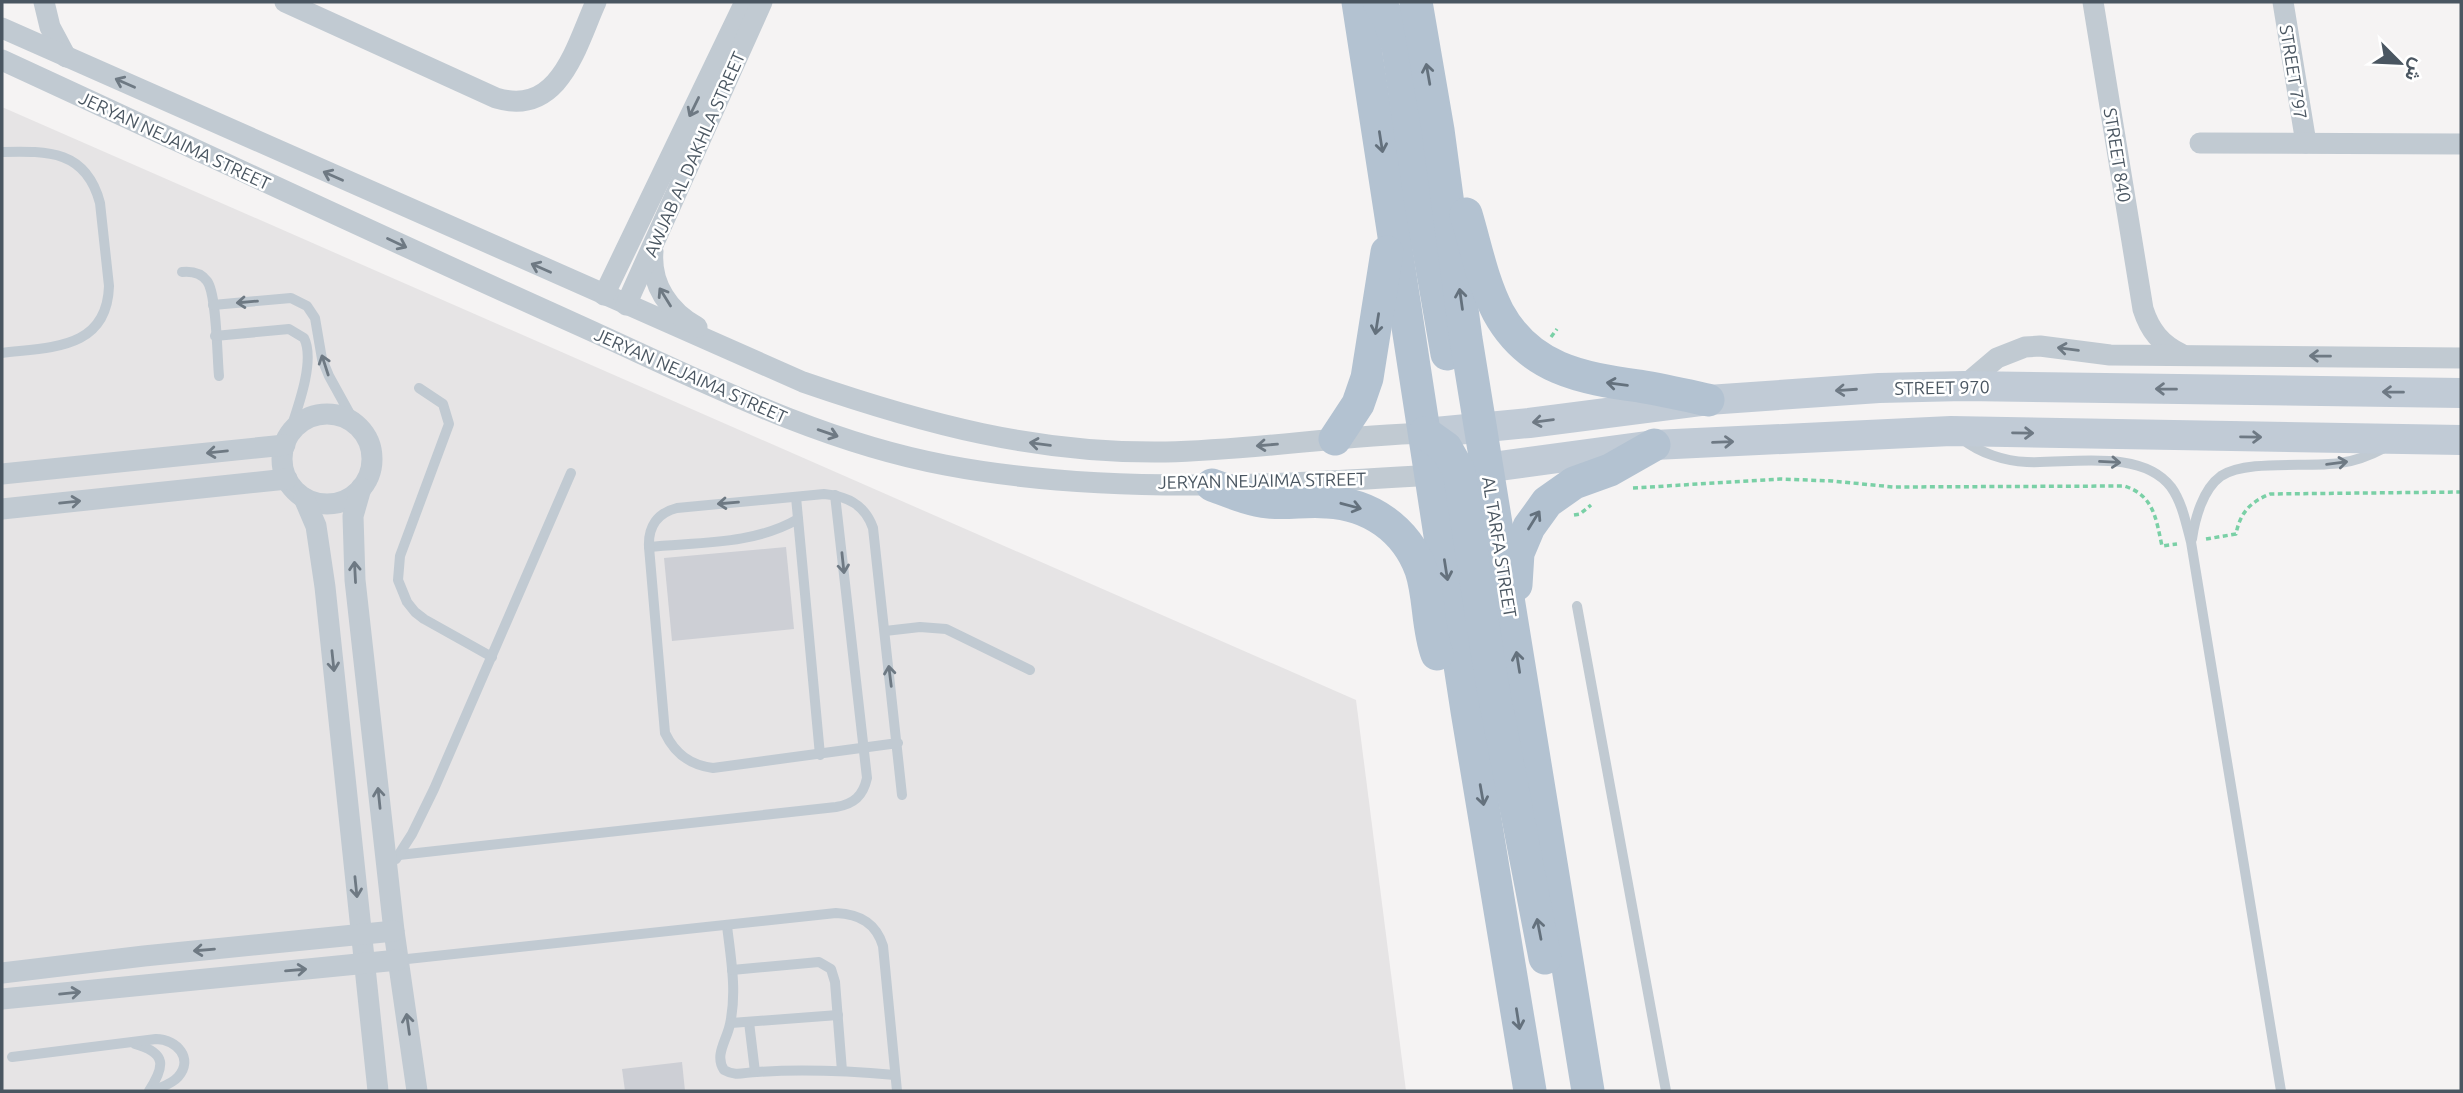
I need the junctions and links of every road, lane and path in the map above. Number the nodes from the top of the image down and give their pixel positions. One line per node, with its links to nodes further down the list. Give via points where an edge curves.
1 (44, 2): 13 (street, via 50,27)
2 (285, 2): 11 (street)
3 (596, 2): 11 (street, via 562,76 547,92 517,102 496,98)
4 (745, 2): 23 (street, AWJAB AL DAKHLA STREET, one-way to 23)
5 (762, 2): 21 (street, AWJAB AL DAKHLA STREET)
6 (1358, 2): 20 (main road, one-way to 20)
7 (1379, 2): 39 (main road, via 1398,47 1421,204)
8 (1416, 2): 15 (main road, one-way to 8)
9 (2093, 2): 26 (street, STREET 840)
10 (2283, 2): 17 (street, STREET 797)
11 (332, 11)
12 (2, 28): 13 (street, JERYAN NEJAIMA STREET)
13 (66, 57): 23 (street, JERYAN NEJAIMA STREET, one-way to 13)
14 (2, 60): 51 (street, JERYAN NEJAIMA STREET, one-way to 51, via 495,288 825,432 901,455 992,473)
15 (1438, 130): 37 (main road, one-way to 15, via 1599,382 1544,360 1518,339 1485,284); 39 (main road, one-way to 15, via 1466,339)
16 (2200, 143): 17 (street)
17 (2306, 143): 18 (street)
18 (2461, 144)
19 (2, 152): 28 (lane, via 56,153 85,172 100,203 109,298 101,320 85,336 64,345)
20 (1391, 208): 41 (main road); 43 (main road, one-way to 43, via 1367,378 1358,404)
21 (654, 242): 25 (street, AWJAB AL DAKHLA STREET); 33 (street, one-way to 21, via 776,360 694,326 674,310 654,277)
22 (182, 272): 24 (lane, via 204,277 212,290)
23 (604, 295): 25 (street, JERYAN NEJAIMA STREET)
24 (213, 305): 27 (lane); 38 (lane, one-way to 24, via 329,376 315,317 307,306 291,298)
25 (626, 305): 33 (street, JERYAN NEJAIMA STREET)
26 (2143, 309): 29 (street, STREET 840, via 2156,337); 30 (street, via 2133,336)
27 (215, 336): 32 (lane); 45 (lane, via 289,329 304,338 307,368)
28 (2, 353)
29 (2182, 354): 30 (street); 31 (street, one-way to 29)
30 (2110, 355): 34 (street, one-way to 34, via 2025,347 1997,358)
31 (2461, 358)
32 (219, 376)
33 (803, 382): 43 (street, JERYAN NEJAIMA STREET, one-way to 33, via 1208,450 1078,449 952,429)
34 (1964, 386): 36 (main road, STREET 970, one-way to 34); 37 (main road, STREET 970, one-way to 37)
35 (419, 388): 67 (lane, via 443,404 449,424 400,556 401,592 424,619)
36 (2461, 393)
37 (1708, 400): 39 (main road, STREET 970, one-way to 39)
38 (356, 425): 45 (street, via 341,416 324,414 300,424); 52 (street, via 372,456 370,473)
39 (1470, 428): 41 (main road, STREET 970); 47 (main road, via 1462,439 1472,453)
40 (1951, 431): 42 (main road, one-way to 42); 46 (main road, one-way to 40); 62 (lane, one-way to 62, via 2006,459 2109,462 2148,469 2177,497)
41 (1425, 433): 43 (street, JERYAN NEJAIMA STREET); 47 (main road, via 1446,448)
42 (2399, 438): 44 (main road); 62 (lane, one-way to 42, via 2200,508 2221,476 2263,466 2338,464 2379,451)
43 (1335, 439)
44 (2461, 439)
45 (286, 441): 49 (street, one-way to 49); 50 (street, via 282,462)
46 (1654, 445): 47 (main road); 59 (main road, via 1610,470 1574,483)
47 (1459, 471): 51 (street, JERYAN NEJAIMA STREET); 65 (main road, AL TARFA STREET); 69 (main road, one-way to 69); 99 (main road, one-way to 47, via 1494,696)
48 (571, 472): 67 (lane)
49 (2, 474)
50 (287, 479): 56 (street); 60 (street, one-way to 50)
51 (1212, 485): 69 (main road, one-way to 69, via 1270,502 1344,504 1390,524 1420,568 1445,680)
52 (361, 488): 56 (street, via 334,503); 75 (street, one-way to 52, via 355,580 353,516)
53 (1628, 489): 62 (path, via 1780,478 1893,488 2124,486 2154,509 2162,546)
54 (2461, 492): 62 (path, via 2270,494 2243,513 2236,534)
55 (835, 495): 57 (lane); 66 (lane, via 856,503 871,521); 71 (lane, one-way to 71)
56 (304, 498): 78 (street, one-way to 78, via 316,526 325,587)
57 (796, 498): 61 (lane); 63 (lane, one-way to 63, via 670,510 653,525)
58 (1596, 501): 59 (path, via 1575,515)
59 (1547, 502): 65 (main road, one-way to 59, via 1517,584 1518,553)
60 (2, 509)
61 (798, 519): 63 (lane, via 757,536); 72 (lane)
62 (2191, 542): 102 (lane)
63 (649, 547): 72 (lane, via 665,733 676,751 693,763 713,768)
64 (1577, 606): 101 (lane)
65 (1509, 607): 100 (main road, AL TARFA STREET, one-way to 65)
66 (885, 631): 68 (lane, via 920,626 946,629); 70 (lane, one-way to 66)
67 (492, 657): 74 (lane, via 424,812)
68 (1030, 670)
69 (1467, 711): 98 (main road, one-way to 98)
70 (898, 743): 71 (lane); 73 (lane)
71 (863, 749): 72 (lane); 74 (lane, via 864,787 854,802 845,806)
72 (820, 755)
73 (902, 794)
74 (399, 855): 75 (lane)
75 (387, 873): 77 (street)
76 (727, 926): 80 (lane); 82 (lane); 93 (lane, via 836,913 857,916 874,928 883,946)
77 (394, 931): 78 (street); 80 (street)
78 (361, 935): 79 (street, one-way to 79); 81 (street)
79 (144, 956): 83 (street); 84 (street)
80 (398, 960): 81 (street); 96 (street, one-way to 80)
81 (364, 964): 84 (street, one-way to 81); 95 (street)
82 (732, 970): 86 (lane, via 826,964 834,975); 88 (lane)
83 (2, 973)
84 (149, 985): 85 (street, one-way to 84)
85 (2, 999)
86 (838, 1015): 87 (lane); 91 (lane)
87 (749, 1022): 88 (lane); 92 (lane)
88 (731, 1023): 92 (lane, via 720,1054 721,1065 735,1074)
89 (132, 1043): 90 (lane); 94 (lane, via 153,1050 160,1060 160,1073); 94 (lane, via 164,1039 182,1052 180,1075)
90 (12, 1057)
91 (842, 1071): 92 (lane); 93 (lane)
92 (755, 1072)
93 (895, 1075): 97 (lane)
94 (151, 1091)
95 (378, 1091)
96 (417, 1091)
97 (897, 1091)
98 (1530, 1091)
99 (1574, 1091)
100 (1588, 1091)
101 (1666, 1091)
102 (2281, 1091)

